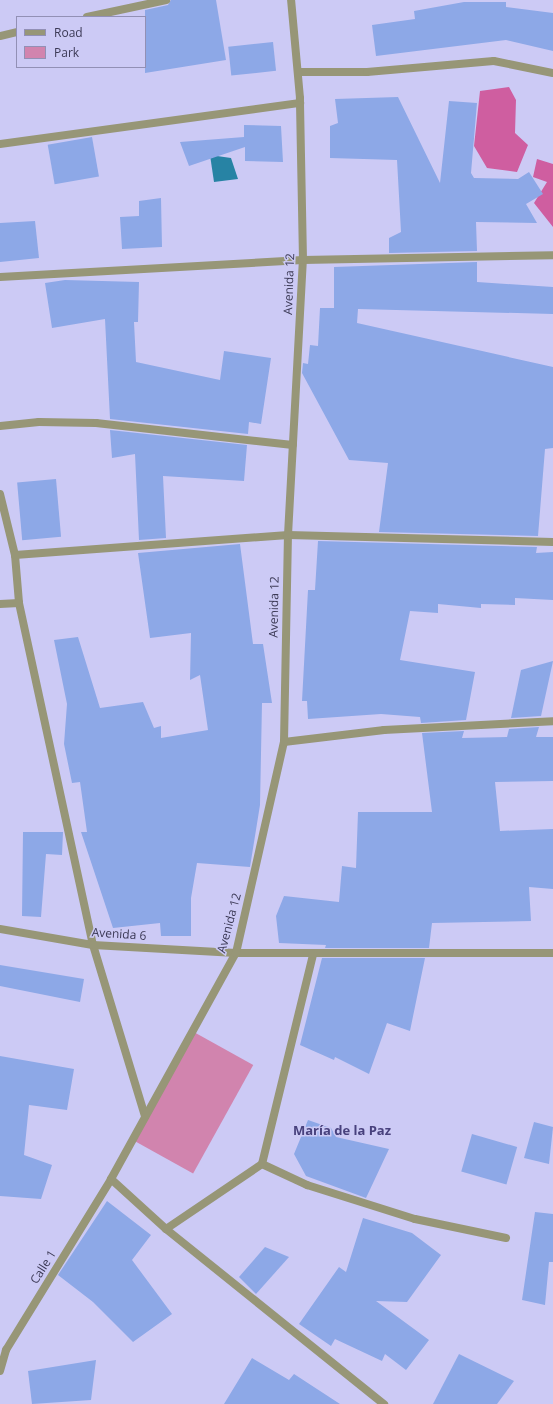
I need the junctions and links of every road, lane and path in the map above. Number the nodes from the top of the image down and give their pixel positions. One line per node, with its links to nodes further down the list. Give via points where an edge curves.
1 (166, 0): 3 (street)
2 (291, 0): 6 (street, Avenida 12)
3 (92, 16)
4 (16, 32): 5 (street)
5 (0, 36)
6 (298, 72): 7 (street, via 367,72 494,61); 8 (street, Avenida 12)
7 (553, 73)
8 (300, 103): 9 (street); 11 (street, Avenida 12)
9 (0, 144)
10 (553, 254): 11 (street)
11 (303, 260): 12 (street); 14 (street, Avenida 12)
12 (0, 277)
13 (0, 426): 14 (street, via 39,422 96,424)
14 (293, 445): 16 (street, Avenida 12)
15 (0, 494): 18 (street)
16 (288, 535): 17 (street); 18 (street); 22 (street, Avenida 12)
17 (553, 542)
18 (15, 555): 19 (street)
19 (19, 603): 20 (street); 24 (street)
20 (0, 604)
21 (553, 721): 22 (street, via 384,730)
22 (284, 742): 25 (street, Avenida 12)
23 (0, 929): 24 (street, Avenida 6)
24 (93, 944): 25 (street, Avenida 6); 28 (street)
25 (236, 953): 27 (street, Avenida 6); 28 (street, Avenida 12)
26 (553, 953): 27 (street, Avenida 6)
27 (313, 954): 29 (street)
28 (145, 1116): 30 (street, Avenida 12)
29 (262, 1164): 31 (street); 32 (street, via 307,1185 415,1219)
30 (111, 1178): 31 (street); 33 (street, Calle 1)
31 (166, 1229): 35 (street)
32 (506, 1238)
33 (3, 1350): 34 (street, Calle 1)
34 (0, 1371)
35 (384, 1404)

